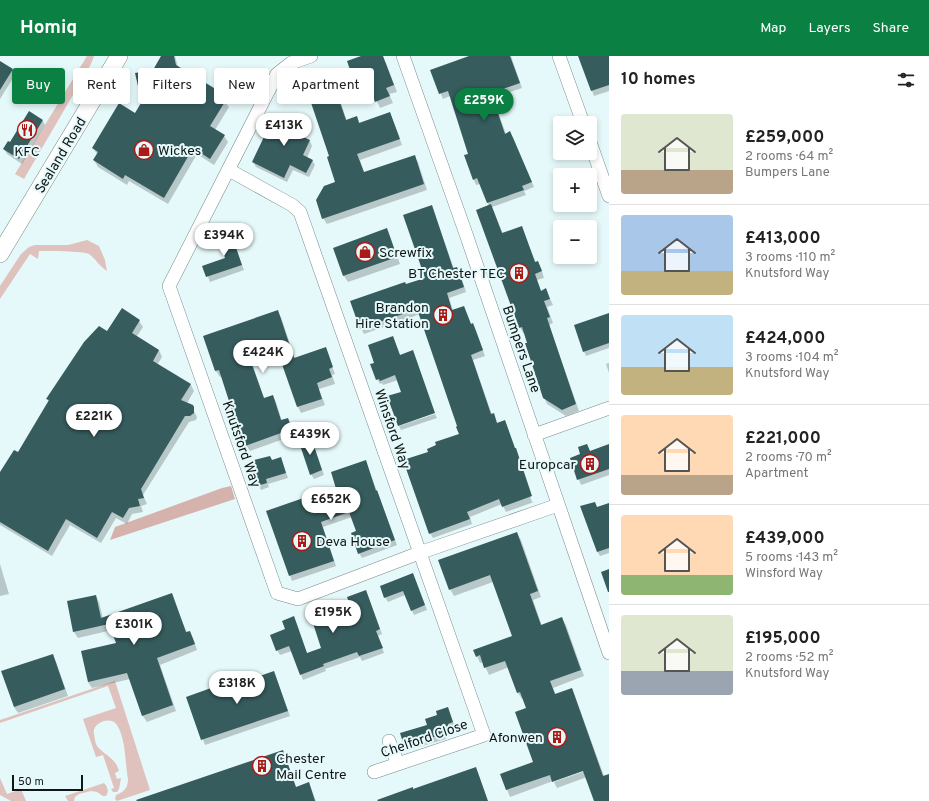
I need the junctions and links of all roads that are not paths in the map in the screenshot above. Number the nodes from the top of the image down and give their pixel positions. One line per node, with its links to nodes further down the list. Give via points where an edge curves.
1 (119, 56): 9 (main road, Sealand Road)
2 (311, 56): 7 (street, Knutsford Way, via 291,63 277,74)
3 (403, 56): 11 (street, Bumpers Lane)
4 (560, 56): 5 (street)
5 (581, 116)
6 (596, 160): 8 (street)
7 (229, 170): 13 (street, Winsford Way, via 300,212); 13 (street, Knutsford Way, via 169,286 277,593 298,599)
8 (609, 196)
9 (0, 254)
10 (609, 408): 11 (street)
11 (534, 435): 12 (street, Bumpers Lane)
12 (558, 505): 13 (street, Knutsford Way); 14 (street, Bumpers Lane)
13 (419, 553): 15 (street, Winsford Way)
14 (608, 650)
15 (484, 735): 17 (street, Chelford Close)
16 (389, 741): 17 (street)
17 (398, 764): 18 (street, Chelford Close)
18 (374, 772)

